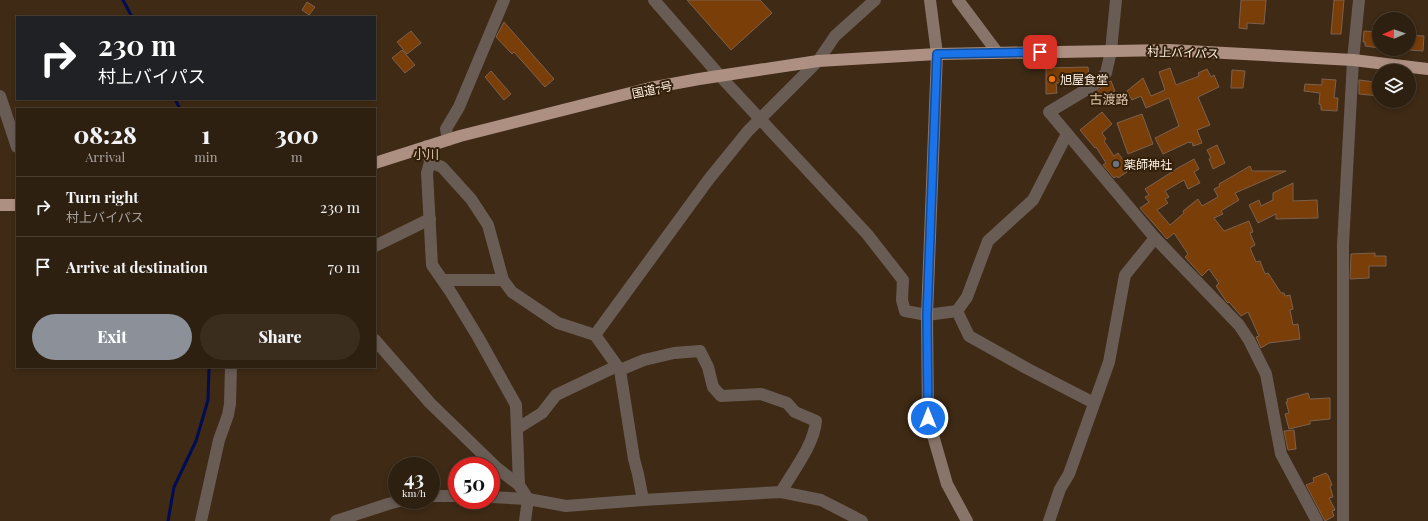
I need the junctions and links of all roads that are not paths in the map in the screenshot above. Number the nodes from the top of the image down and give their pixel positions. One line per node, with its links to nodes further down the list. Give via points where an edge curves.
1 (504, 0): 18 (street, via 459,106 446,129)
2 (654, 0): 14 (street)
3 (875, 0): 12 (street, via 835,36)
4 (930, 0): 10 (main road)
5 (958, 0): 9 (main road)
6 (1116, 0): 8 (street)
7 (1359, 0): 11 (street)
8 (1111, 51): 9 (highway, 村上バイパス); 11 (highway, 村上バイパス, via 1169,50); 17 (street, via 1106,74 1094,86 1049,112)
9 (997, 52): 10 (highway, 村上バイパス)
10 (937, 54): 12 (highway, 国道7号); 31 (main road)
11 (1354, 60): 13 (highway, 村上バイパス); 51 (street, via 1343,245)
12 (818, 61): 14 (highway, 国道7号); 16 (street)
13 (1428, 69)
14 (720, 76): 16 (street); 18 (highway, 国道7号, via 650,88)
15 (0, 96): 19 (street)
16 (760, 118): 31 (street, via 867,234 903,280 902,300 905,311); 32 (street, via 709,179)
17 (1067, 134): 26 (street); 30 (street, via 1034,200 988,241 966,297)
18 (448, 140): 20 (highway, 国道7号)
19 (16, 144)
20 (427, 146): 21 (street); 22 (highway, 国道7号)
21 (430, 162): 25 (street); 29 (street, via 442,168 471,199 488,225)
22 (376, 163)
23 (0, 205): 24 (highway)
24 (16, 205)
25 (430, 219): 27 (street); 28 (street, via 432,265)
26 (1155, 238): 36 (street, via 1125,275 1109,362); 50 (street, via 1239,324 1249,340 1266,374 1281,454)
27 (376, 246)
28 (443, 280): 29 (street); 37 (street, via 516,405)
29 (502, 280): 32 (street, via 512,292 558,323)
30 (957, 311): 31 (street); 36 (street, via 969,336)
31 (927, 315): 48 (main road, via 928,418 947,484)
32 (595, 335): 35 (street)
33 (376, 341): 38 (street, via 430,403 497,468)
34 (231, 368): 44 (street, via 228,415 219,440)
35 (618, 368): 37 (street, via 556,395 542,413); 39 (street, via 674,353 700,351 708,367 713,387 721,396 761,394 787,403 795,412 816,421 815,431); 42 (street)
36 (1094, 403): 49 (street)
37 (518, 428): 38 (street)
38 (519, 485): 41 (street)
39 (781, 492): 42 (street); 47 (street, via 821,500)
40 (500, 497): 41 (street)
41 (528, 499): 42 (street, via 566,506); 46 (street)
42 (643, 500)
43 (388, 505): 45 (street)
44 (201, 521)
45 (336, 521)
46 (525, 521)
47 (862, 521)
48 (967, 521)
49 (1049, 521)
50 (1317, 521)
51 (1343, 521)

